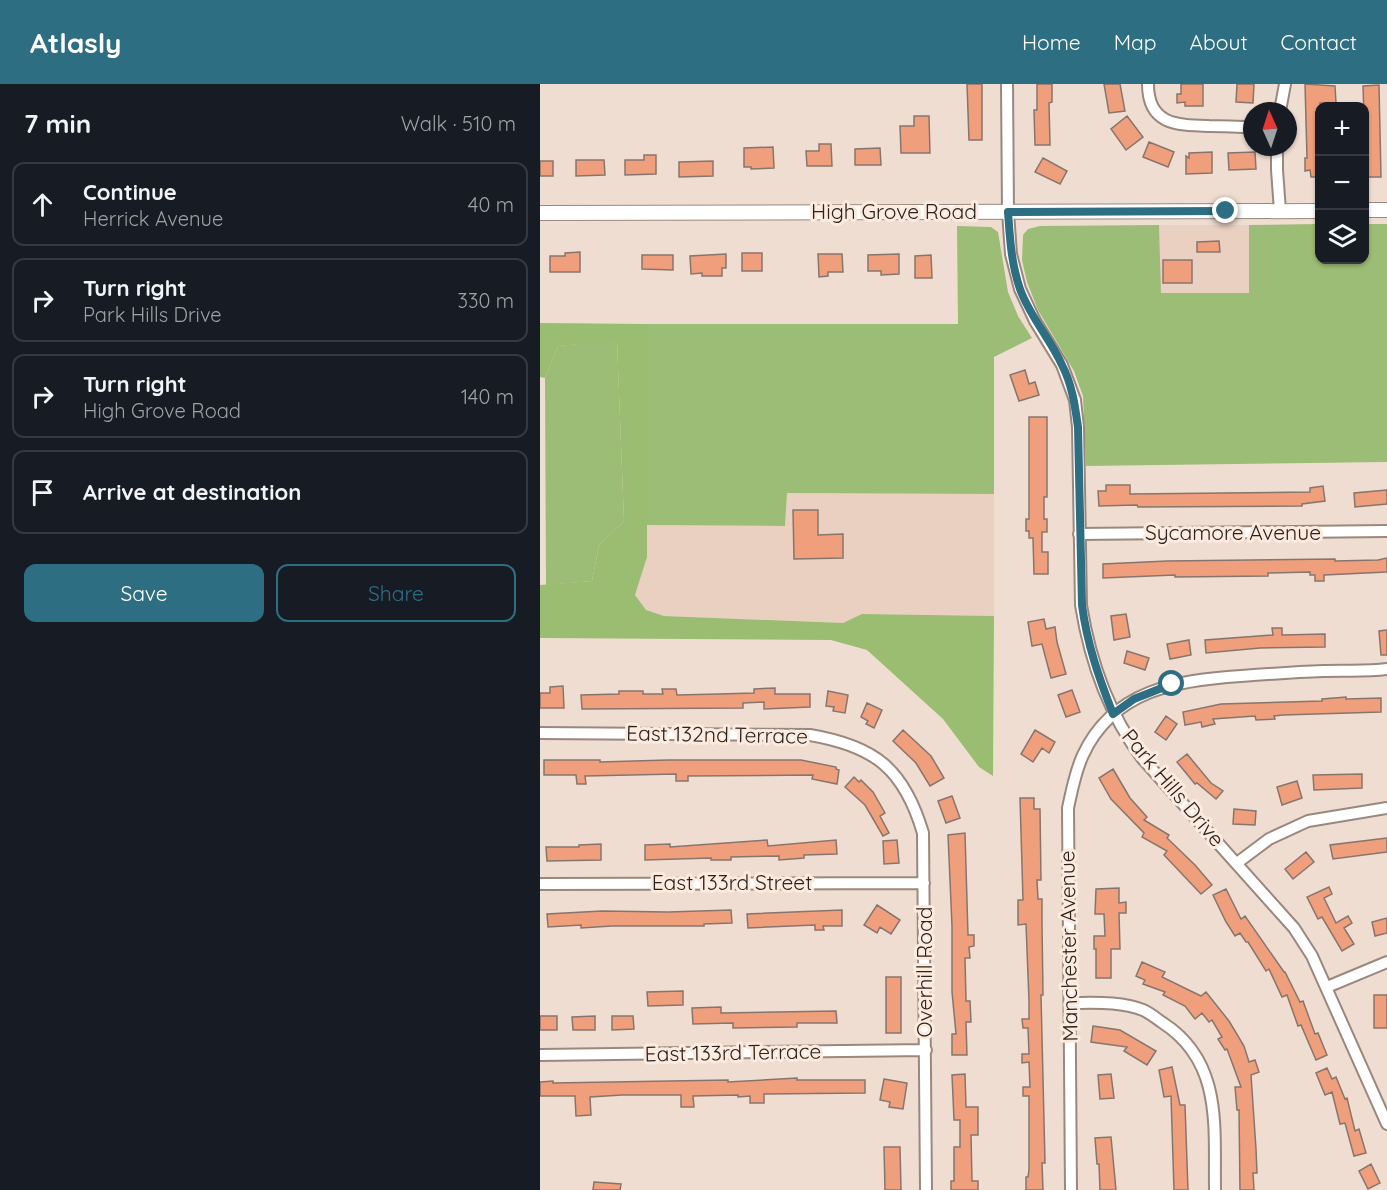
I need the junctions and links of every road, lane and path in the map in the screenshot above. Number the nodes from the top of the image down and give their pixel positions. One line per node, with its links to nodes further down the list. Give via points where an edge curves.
1 (1007, 84): 11 (street)
2 (1148, 84): 5 (street, via 1152,104 1167,121 1180,126)
3 (1285, 84): 4 (street)
4 (1282, 102)
5 (1243, 127)
6 (1277, 156): 9 (street)
7 (1369, 210): 8 (main road)
8 (1387, 210)
9 (1280, 211): 10 (main road, High Grove Road); 11 (main road, High Grove Road)
10 (1315, 211)
11 (1008, 212): 12 (main road, High Grove Road); 14 (street, Park Hills Drive, via 1011,254 1020,289 1062,364 1074,400)
12 (540, 213)
13 (1387, 531): 14 (street, Sycamore Avenue)
14 (1079, 534): 16 (street, Park Hills Drive, via 1085,632)
15 (1387, 669): 16 (street, Manchester Avenue, via 1205,678 1152,691)
16 (1113, 714): 20 (street, Park Hills Drive, via 1142,758); 25 (street, Manchester Avenue, via 1084,754 1068,808)
17 (540, 733): 18 (street, East 132nd Terrace, via 810,735 841,740)
18 (885, 766): 21 (street, Overhill Road, via 908,792 916,809 923,833)
19 (1387, 808): 20 (street, via 1308,821 1269,839)
20 (1237, 863): 24 (street, Park Hills Drive, via 1294,928)
21 (924, 882): 22 (street, East 133rd Street); 26 (street, Overhill Road)
22 (540, 884)
23 (1387, 962): 24 (street)
24 (1327, 987): 28 (street, Park Hills Drive)
25 (1070, 1003): 30 (street, Manchester Avenue); 31 (street, via 1110,1003 1143,1010 1190,1047 1200,1061 1213,1104)
26 (926, 1050): 27 (street, East 133rd Terrace); 29 (street, Overhill Road)
27 (540, 1055)
28 (1387, 1123)
29 (926, 1190)
30 (1071, 1190)
31 (1215, 1190)

